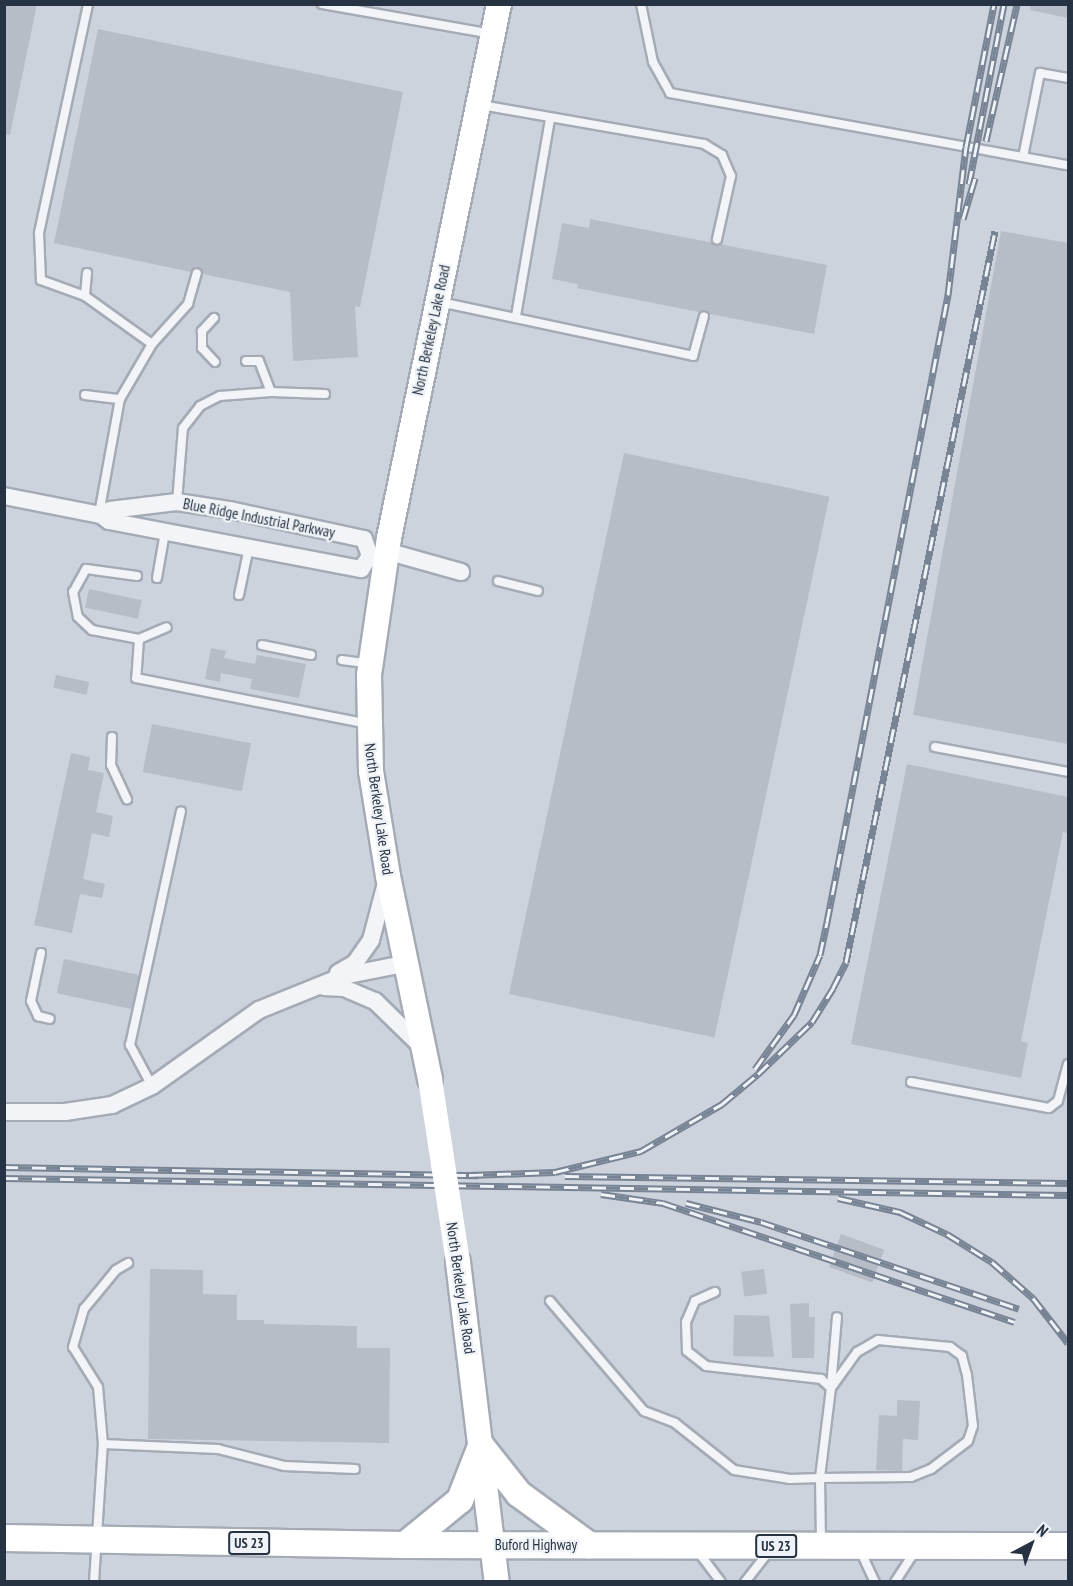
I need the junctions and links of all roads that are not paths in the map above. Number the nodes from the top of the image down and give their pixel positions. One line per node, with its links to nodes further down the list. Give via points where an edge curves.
1 (88, 4): 14 (lane, via 39,233 41,280)
2 (322, 4): 5 (lane)
3 (499, 4): 5 (street, North Berkeley Lake Road)
4 (641, 4): 9 (lane, via 653,62 669,93)
5 (493, 34): 7 (street, North Berkeley Lake Road)
6 (1068, 78): 9 (lane, via 1040,73)
7 (478, 104): 8 (lane); 15 (street, North Berkeley Lake Road)
8 (550, 119): 11 (lane, via 704,144 722,155 731,176); 16 (lane)
9 (1023, 157): 10 (lane)
10 (1068, 165)
11 (717, 239)
12 (87, 273): 14 (lane)
13 (197, 273): 19 (lane, via 188,304)
14 (85, 296): 19 (lane)
15 (437, 301): 16 (lane); 31 (street, North Berkeley Lake Road)
16 (516, 316): 17 (lane, via 693,356)
17 (704, 316)
18 (214, 318): 21 (lane, via 202,331 202,348)
19 (152, 344): 25 (lane)
20 (246, 361): 22 (lane, via 259,361)
21 (215, 362)
22 (271, 392): 23 (lane); 27 (lane, via 220,396 200,406 183,428)
23 (325, 394)
24 (85, 395): 25 (lane)
25 (120, 399): 28 (lane)
26 (4, 496): 28 (street, Blue Ridge Industrial Parkway)
27 (177, 502): 28 (street, Blue Ridge Industrial Parkway, via 110,510); 31 (street, Blue Ridge Industrial Parkway, via 364,539)
28 (100, 515): 29 (street, Blue Ridge Industrial Parkway, via 109,521)
29 (165, 532): 30 (street, Blue Ridge Industrial Parkway); 34 (lane)
30 (249, 547): 31 (street, Blue Ridge Industrial Parkway, via 361,569); 37 (lane)
31 (380, 555): 32 (street); 43 (street, North Berkeley Lake Road)
32 (461, 572)
33 (137, 576): 39 (lane, via 86,568 73,592 78,617 92,630)
34 (157, 578)
35 (498, 581): 36 (lane)
36 (538, 591)
37 (239, 595)
38 (167, 627): 39 (lane)
39 (138, 639): 44 (lane, via 136,678)
40 (262, 645): 41 (lane)
41 (311, 655)
42 (342, 660): 43 (lane)
43 (370, 664): 44 (street, North Berkeley Lake Road)
44 (369, 724): 50 (street, North Berkeley Lake Road, via 371,771)
45 (112, 737): 48 (lane, via 111,765)
46 (935, 747): 47 (lane)
47 (1068, 772)
48 (127, 799)
49 (181, 811): 58 (lane, via 130,1045)
50 (388, 876): 52 (street, North Berkeley Lake Road); 53 (street, via 371,940 355,963)
51 (41, 953): 54 (lane, via 31,1001 38,1016)
52 (408, 963): 53 (street); 55 (street, North Berkeley Lake Road)
53 (314, 986): 55 (street, via 344,988 375,1001); 58 (street, via 259,1010)
54 (50, 1019)
55 (426, 1051): 66 (street, North Berkeley Lake Road, bridge)
56 (1068, 1064): 57 (lane, via 1059,1101 1049,1108)
57 (911, 1082)
58 (152, 1086): 59 (street, via 112,1105 65,1112)
59 (4, 1112)
60 (128, 1263): 65 (lane, via 116,1270 84,1310 73,1347 98,1387)
61 (715, 1292): 64 (lane, via 695,1300 686,1322 687,1351 706,1366 821,1379)
62 (550, 1301): 68 (lane, via 644,1411 675,1423 735,1470 790,1479)
63 (837, 1317): 64 (lane)
64 (831, 1388): 68 (lane); 68 (lane, via 857,1352 878,1340 950,1347 962,1356 973,1426 969,1441 931,1469 911,1477)
65 (103, 1444): 67 (lane, via 218,1449 284,1466); 70 (lane)
66 (481, 1446): 71 (main road, via 460,1500); 72 (street, North Berkeley Lake Road); 73 (main road, via 525,1499)
67 (355, 1469)
68 (820, 1478): 78 (lane)
69 (4, 1538): 70 (main road, Buford Highway / US 23)
70 (99, 1541): 71 (main road, Buford Highway / US 23); 80 (lane)
71 (405, 1545): 72 (main road, Buford Highway / US 23)
72 (493, 1545): 73 (main road, Buford Highway / US 23); 81 (street, North Berkeley Lake Road)
73 (589, 1545): 76 (main road, Buford Highway / US 23)
74 (858, 1545): 75 (main road, Buford Highway / US 23); 78 (main road, Buford Highway / US 23); 84 (lane)
75 (919, 1545): 79 (main road, Buford Highway / US 23); 85 (lane)
76 (694, 1546): 77 (main road, Buford Highway / US 23); 82 (lane)
77 (772, 1546): 78 (main road, Buford Highway / US 23); 83 (lane)
78 (820, 1546)
79 (1068, 1546)
80 (94, 1581)
81 (497, 1581)
82 (721, 1581)
83 (745, 1581)
84 (875, 1581)
85 (895, 1581)

